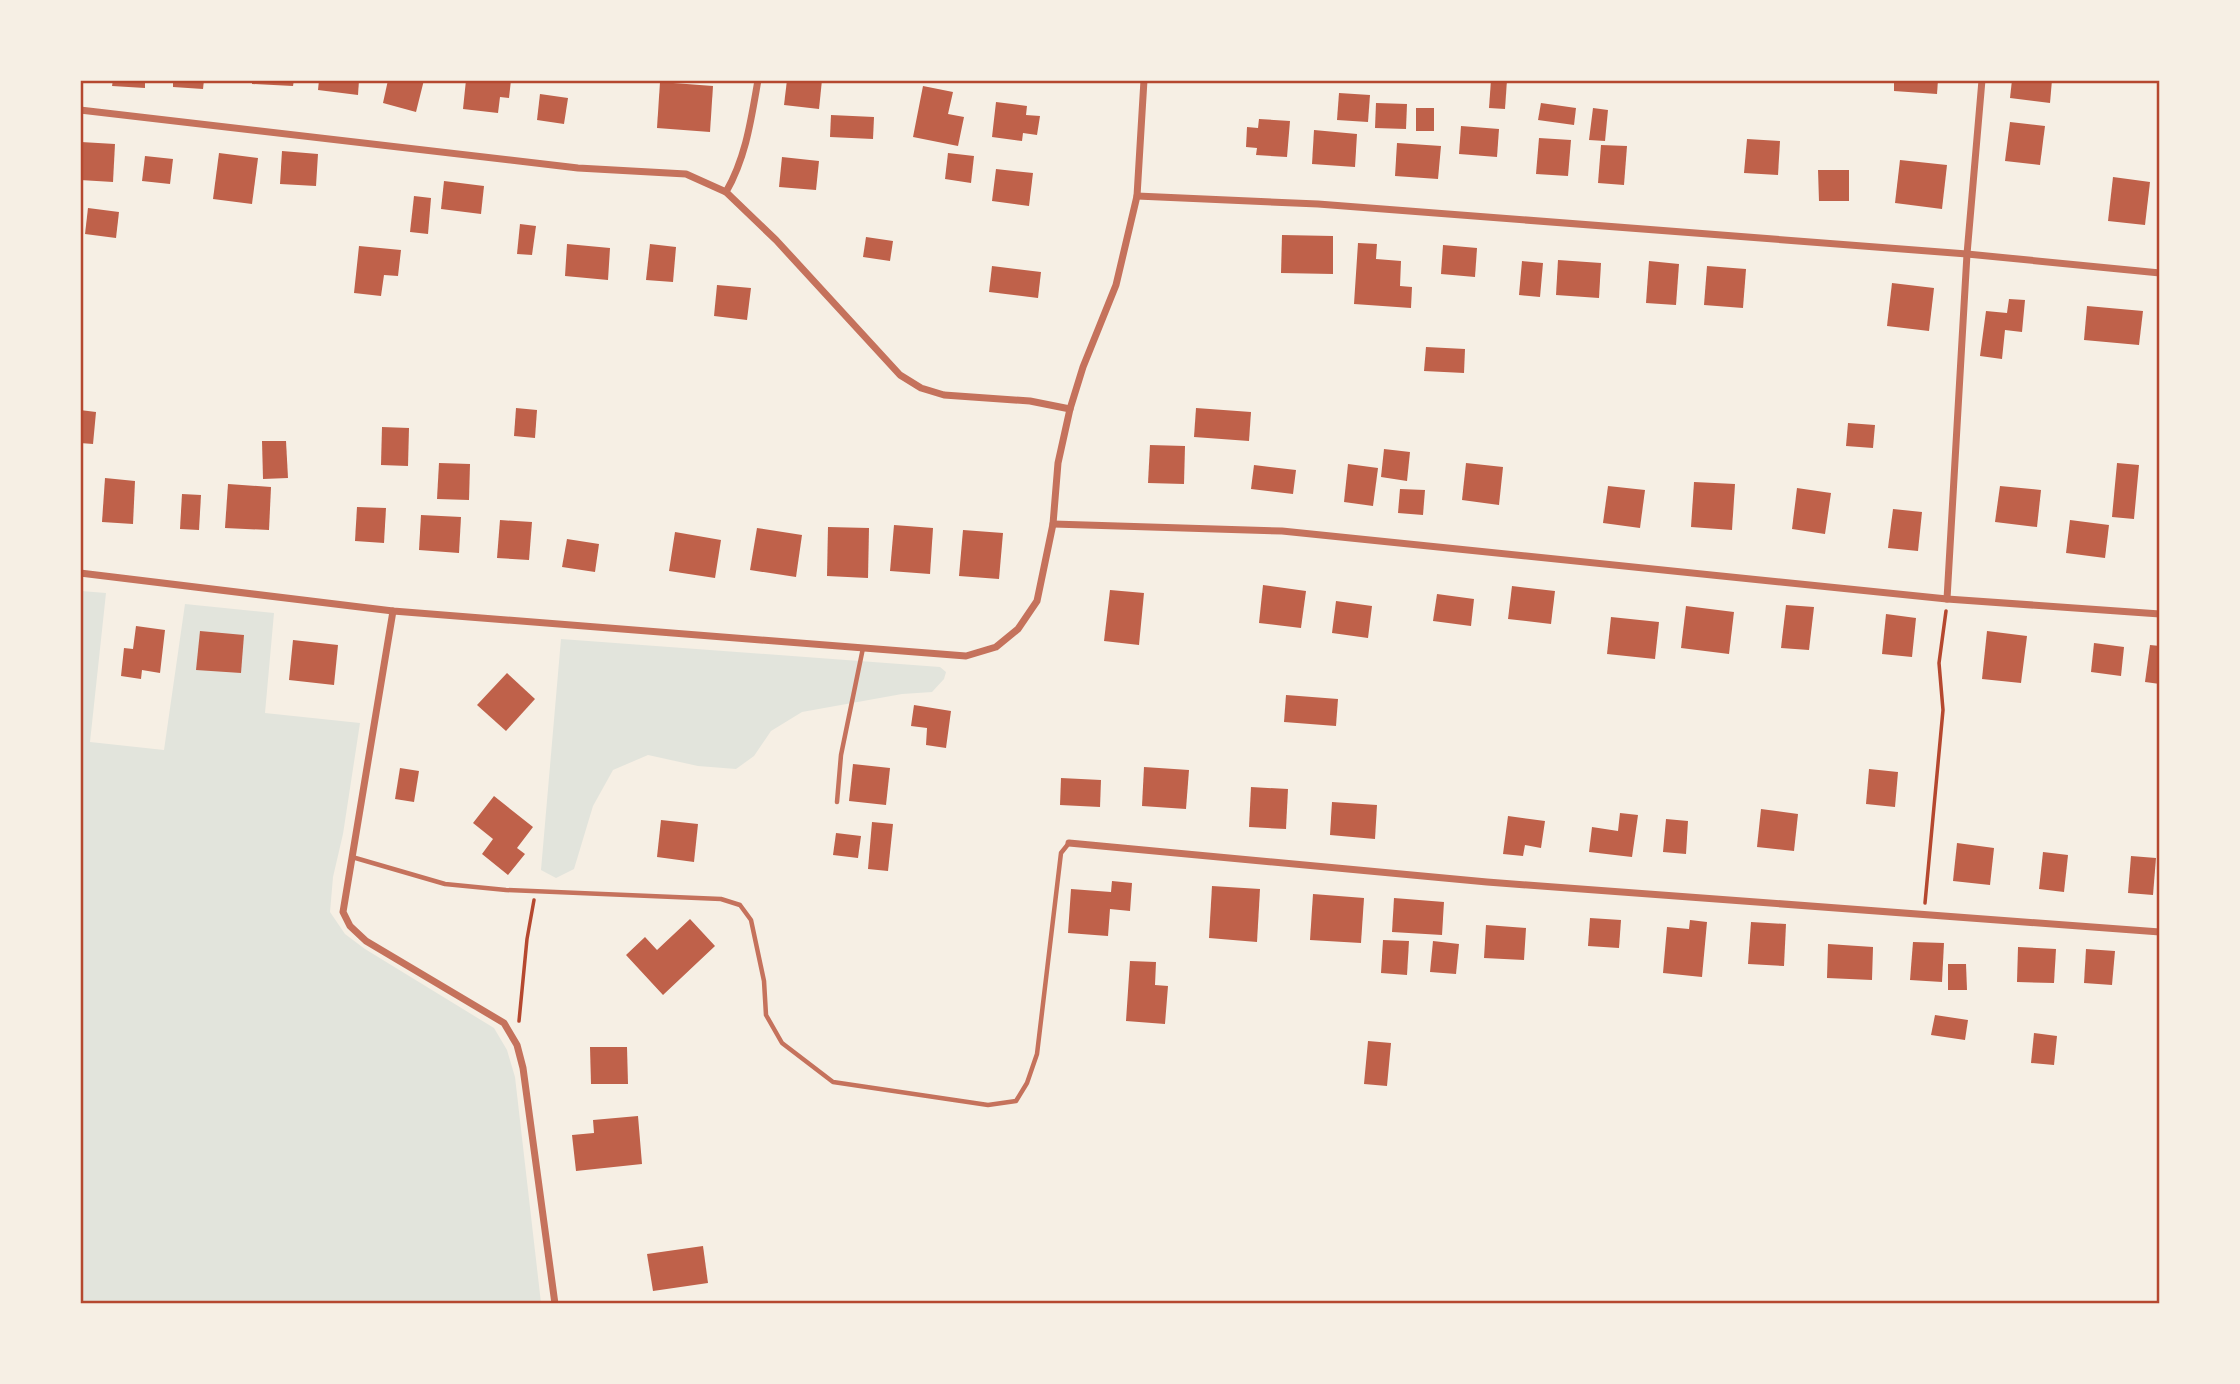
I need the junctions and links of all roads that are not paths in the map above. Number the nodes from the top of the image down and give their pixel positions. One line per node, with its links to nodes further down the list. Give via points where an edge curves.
1 (758, 80): 5 (street, via 748,137)
2 (1144, 80): 6 (street)
3 (1982, 80): 7 (street)
4 (80, 110): 5 (street, via 578,168 686,174)
5 (726, 192): 9 (street, via 900,374 921,388 944,395 1030,401)
6 (1137, 196): 7 (street, via 1318,204); 9 (street, via 1116,285)
7 (1968, 254): 8 (street); 12 (street)
8 (2160, 273)
9 (1070, 409): 10 (street, via 1058,463)
10 (1053, 524): 12 (street, via 1282,531); 15 (street, via 1037,601 1018,629 996,647 966,656)
11 (80, 573): 13 (street)
12 (1947, 599): 14 (street)
13 (393, 611): 15 (street); 18 (street)
14 (2160, 614)
15 (863, 648): 16 (lane)
16 (836, 802)
17 (1069, 843): 18 (lane, via 1061,853 1037,1054 1016,1101 988,1105 834,1082 782,1043 766,1015 751,920 740,905 721,899 445,884); 19 (street, via 1487,882)
18 (352, 856): 20 (street, via 343,912 350,926 366,941 504,1023 517,1045)
19 (2160, 932)
20 (555, 1304)

